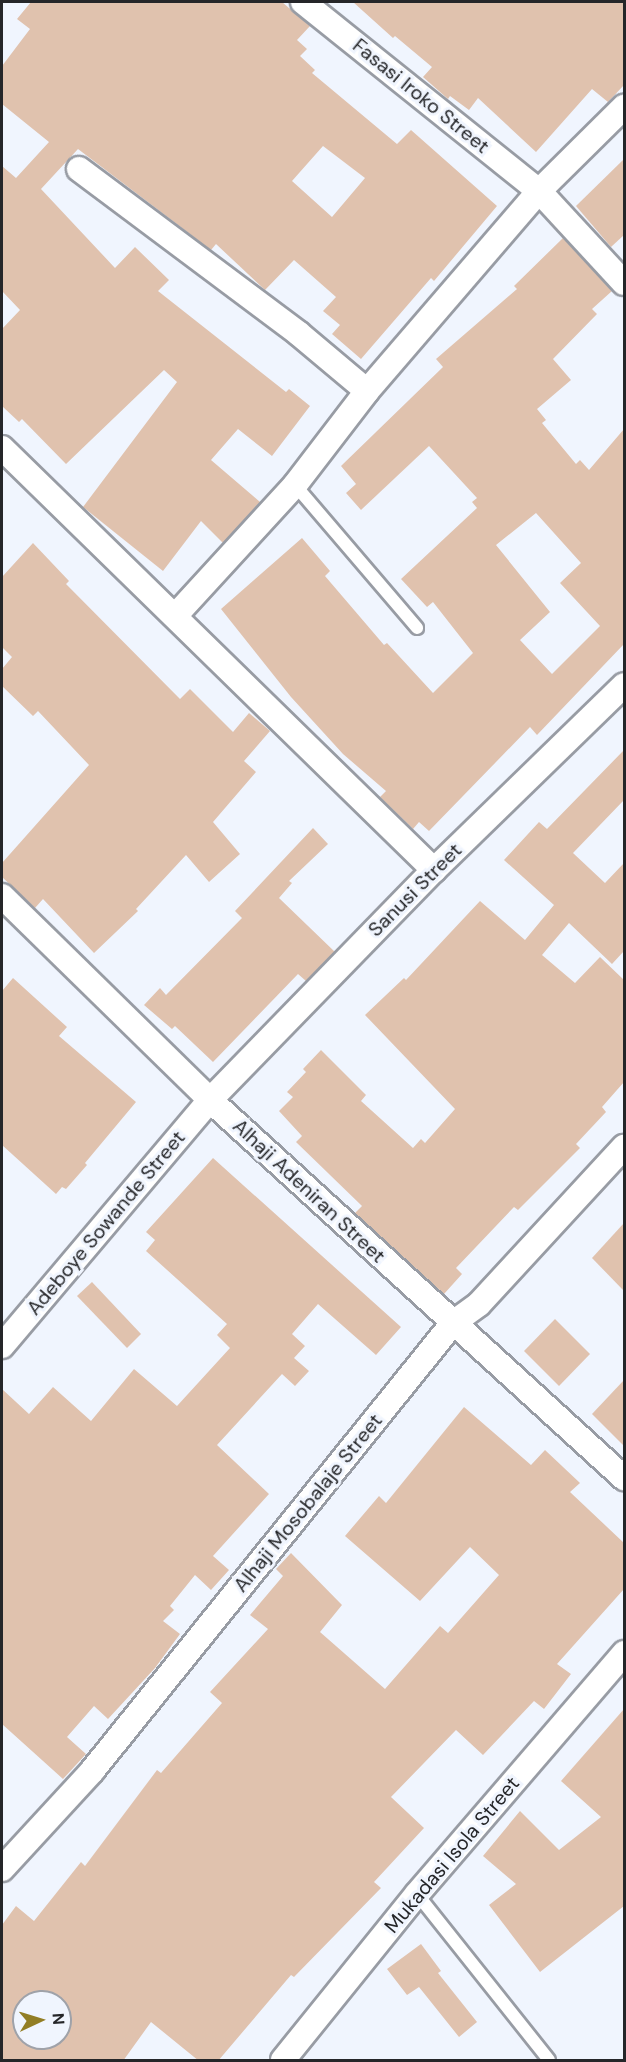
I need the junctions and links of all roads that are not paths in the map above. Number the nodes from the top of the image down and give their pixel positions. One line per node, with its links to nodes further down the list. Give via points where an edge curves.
1 (303, 2): 4 (street, Fasasi Iroko Street)
2 (624, 107): 4 (street)
3 (79, 169): 6 (street, via 298,333)
4 (539, 191): 5 (street, Fasasi Iroko Street); 6 (street)
5 (624, 283)
6 (367, 392): 8 (street)
7 (2, 448): 9 (street)
8 (296, 485): 9 (street); 10 (lane)
9 (175, 616): 12 (street)
10 (417, 628)
11 (624, 685): 12 (street, Sanusi Street)
12 (434, 870): 14 (street, Sanusi Street)
13 (2, 896): 14 (street, Alhaji Adeniran Street)
14 (210, 1100): 16 (street, Alhaji Adeniran Street); 17 (street, Adeboye Sowande Street)
15 (624, 1148): 16 (street, Alhaji Mosobalaje Street, via 479,1304)
16 (453, 1323): 18 (street, Alhaji Adeniran Street); 20 (street, Alhaji Mosobalaje Street, via 92,1771)
17 (2, 1346)
18 (624, 1478)
19 (624, 1653): 21 (street, Mukadasi Isola Street)
20 (2, 1869)
21 (417, 1894): 22 (street, Mukadasi Isola Street); 23 (lane)
22 (283, 2061)
23 (549, 2061)

